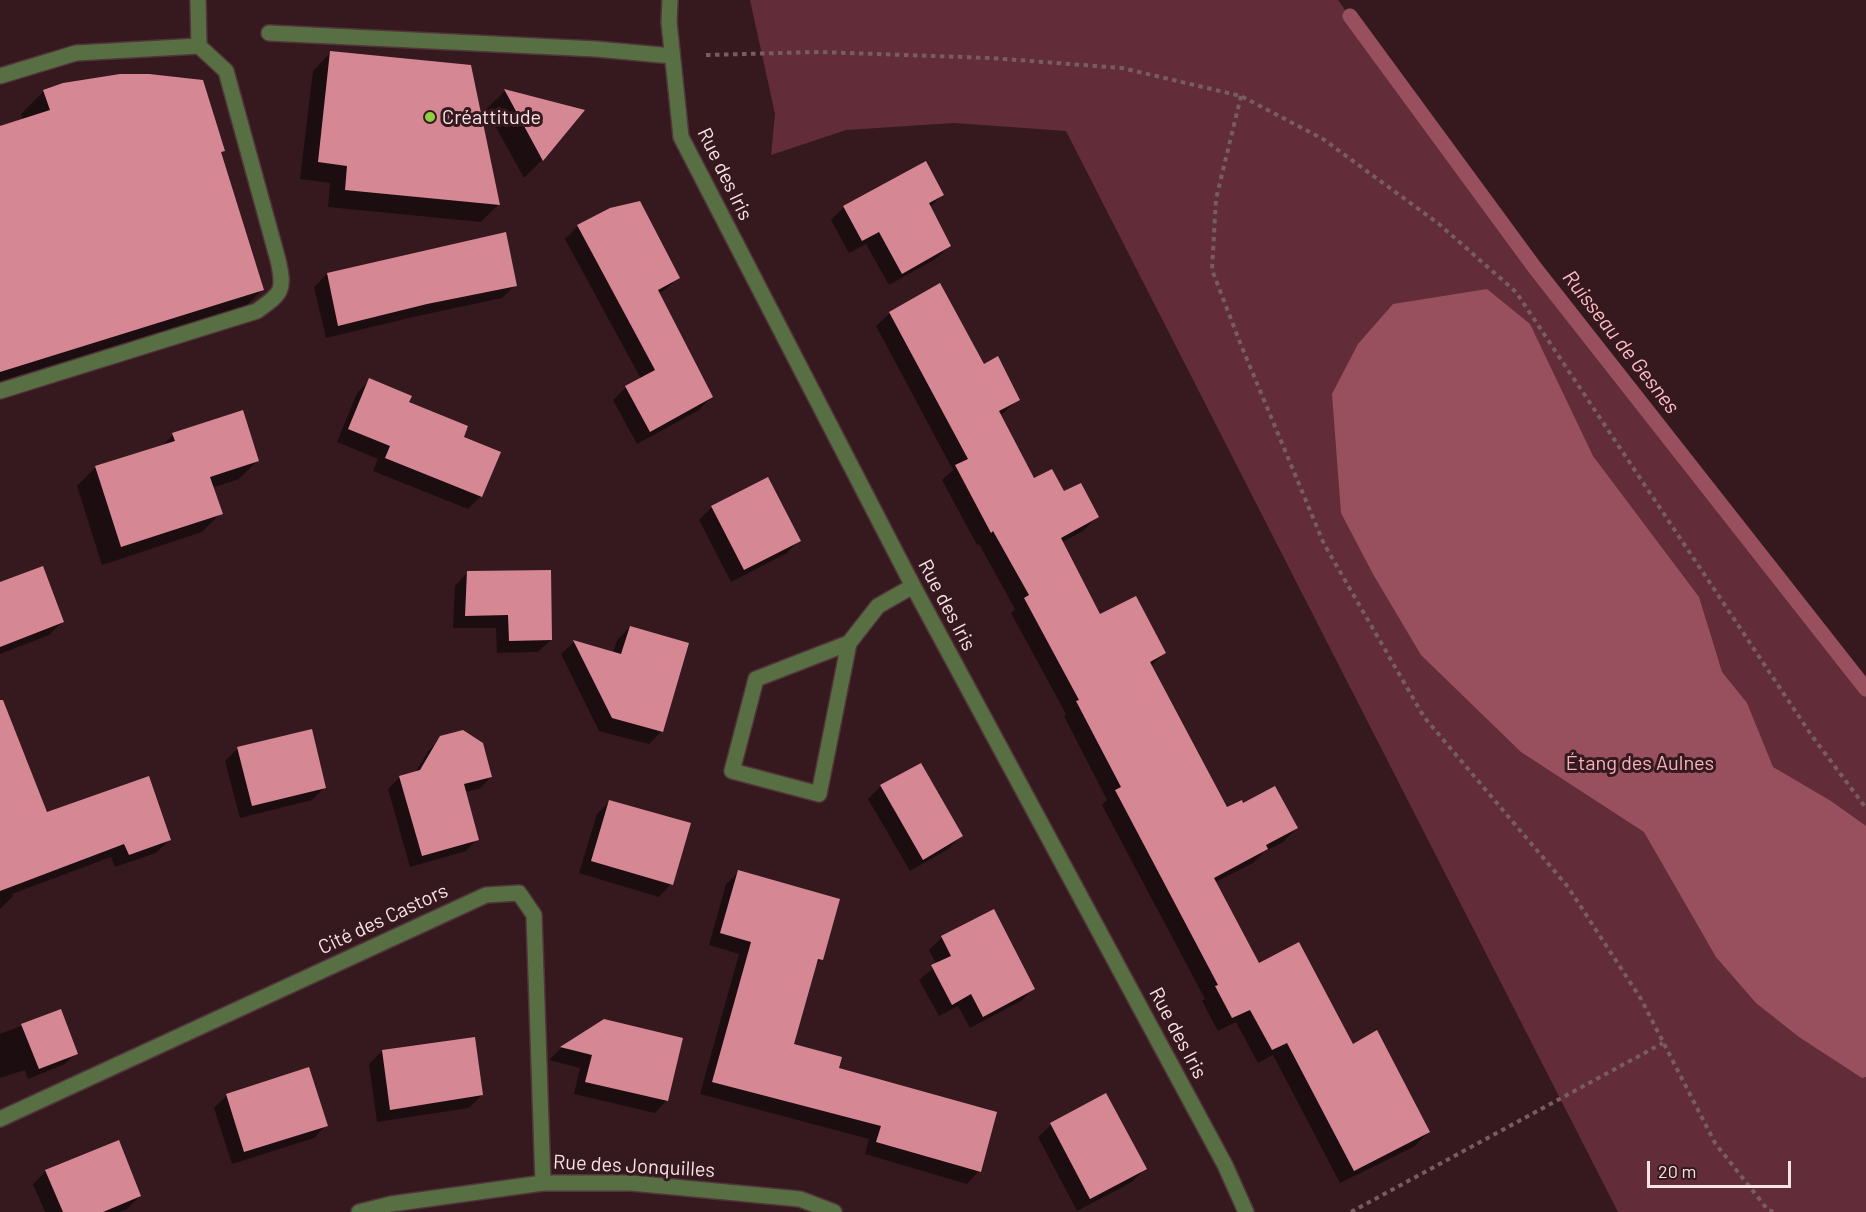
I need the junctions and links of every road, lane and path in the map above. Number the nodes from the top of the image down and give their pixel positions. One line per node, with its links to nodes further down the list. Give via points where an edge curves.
1 (198, 0): 4 (street)
2 (670, 0): 5 (street, Rue des Iris)
3 (270, 33): 5 (street)
4 (199, 46): 6 (street, via 76,53); 8 (street, via 226,71 283,282 276,297 257,311)
5 (672, 56): 7 (path, via 819,52 991,58 1122,68); 9 (street, Rue des Iris, via 681,137)
6 (0, 76)
7 (1241, 96): 11 (path, via 1323,138 1439,224 1516,292 1812,736); 12 (path, via 1216,199 1212,270 1324,544 1424,717 1568,887 1641,999)
8 (0, 391)
9 (913, 586): 10 (street, via 878,606); 17 (street, Rue des Iris, via 1225,1165)
10 (849, 643): 10 (street, via 756,679 732,771 819,794)
11 (1866, 808)
12 (1663, 1043): 18 (path); 19 (path, via 1715,1143 1768,1210)
13 (0, 1119): 14 (street, Cité des Castors, via 486,895 519,892 534,915)
14 (543, 1183): 15 (street, Rue des Jonquilles); 16 (street, Rue des Jonquilles, via 631,1183 800,1199)
15 (359, 1212)
16 (834, 1212)
17 (1246, 1212)
18 (1351, 1212)
19 (1775, 1212)

